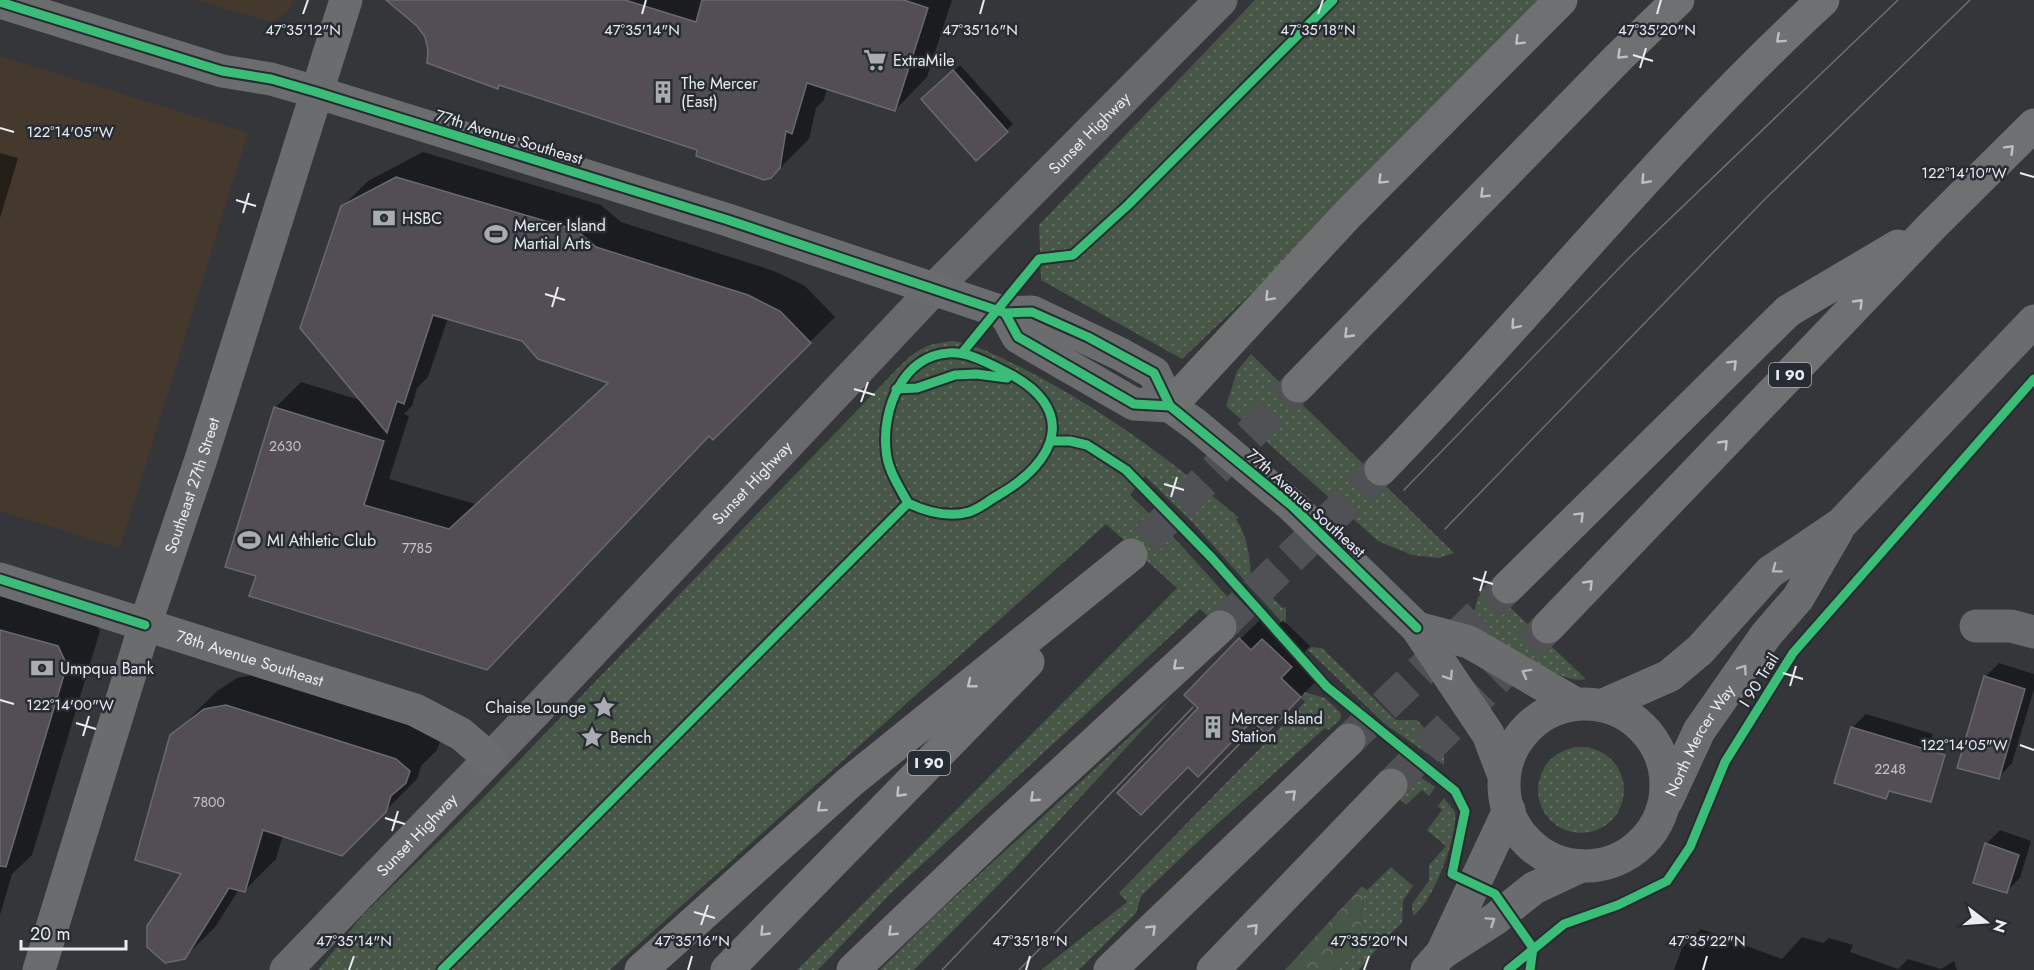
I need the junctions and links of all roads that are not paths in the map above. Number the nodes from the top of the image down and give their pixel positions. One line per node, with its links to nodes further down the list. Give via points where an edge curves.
1 (346, 0): 7 (street, Southeast 27th Street)
2 (1221, 0): 10 (street, Sunset Highway)
3 (1561, 0): 13 (highway, one-way to 13, via 1332,230)
4 (1678, 0): 12 (highway, one-way to 12)
5 (1823, 0): 14 (highway, one-way to 14, via 1744,74 1604,224 1450,399)
6 (0, 2): 7 (street, 77th Avenue Southeast, via 222,71)
7 (316, 92): 10 (street, 77th Avenue Southeast); 18 (street, Southeast 27th Street)
8 (2034, 124): 9 (highway, I 90, one-way to 8)
9 (1933, 225): 17 (highway, one-way to 9, via 1788,310); 21 (highway, I 90, one-way to 9)
10 (935, 288): 13 (street, 77th Avenue Southeast, via 1005,313 1018,337 1134,404); 26 (street, Sunset Highway)
11 (2034, 321): 15 (street, North Mercer Way)
12 (1298, 386)
13 (1183, 415): 22 (street, 77th Avenue Southeast, bridge, via 1292,506)
14 (1381, 469)
15 (1841, 524): 24 (street, North Mercer Way, one-way to 24, via 1770,572 1700,650 1669,676); 30 (street, North Mercer Way, one-way to 15, via 1700,731 1767,635 1798,598)
16 (0, 579): 18 (street, 78th Avenue Southeast)
17 (1508, 587)
18 (146, 625): 26 (street, 78th Avenue Southeast, via 415,710 461,734); 33 (street, Southeast 27th Street)
19 (1976, 626): 23 (street, via 2011,626)
20 (1220, 627): 37 (highway, one-way to 37)
21 (1548, 627)
22 (1417, 628): 24 (street, 77th Avenue Southeast, one-way to 22, bridge, via 1469,642); 27 (street, 77th Avenue Southeast, one-way to 27, bridge, via 1488,734)
23 (2034, 632)
24 (1590, 704): 27 (street, via 1550,711 1528,727 1512,750); 30 (street, via 1629,716 1649,734 1663,758 1667,785)
25 (1349, 740): 38 (highway, one-way to 25)
26 (489, 759): 34 (street, Sunset Highway)
27 (1504, 776): 29 (street)
28 (1391, 785): 39 (highway, one-way to 28)
29 (1509, 810): 31 (street, via 1515,827 1533,847 1555,860); 32 (street)
30 (1662, 811): 31 (street, via 1650,834 1631,852 1607,864)
31 (1581, 866): 32 (street, one-way to 31, via 1534,888)
32 (1435, 961)
33 (39, 970)
34 (286, 970)
35 (641, 970): 36 (highway, I 90, via 850,782 1139,548)
36 (727, 970)
37 (853, 970)
38 (1110, 970)
39 (1213, 970)

